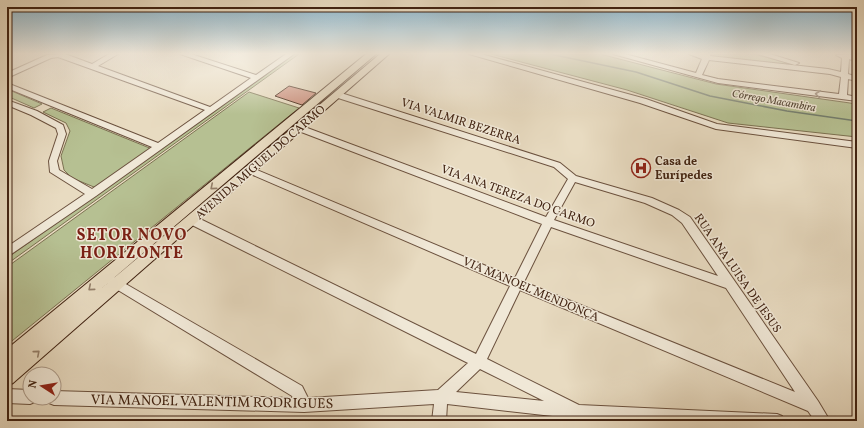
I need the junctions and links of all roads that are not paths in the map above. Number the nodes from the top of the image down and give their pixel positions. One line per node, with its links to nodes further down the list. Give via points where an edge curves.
1 (111, 74): 20 (street)
2 (245, 74): 12 (street)
3 (263, 74): 12 (street)
4 (348, 74): 31 (main road, AVENIDA MIGUEL DO CARMO, one-way to 31)
5 (349, 74): 15 (main road, via 337,88)
6 (362, 74): 15 (main road, AVENIDA MIGUEL DO CARMO)
7 (545, 74): 23 (street, via 643,101 716,126)
8 (690, 74): 11 (street)
9 (840, 74): 10 (street)
10 (844, 75): 13 (street); 16 (street)
11 (698, 76): 16 (street, one-way to 11)
12 (257, 78): 20 (street)
13 (857, 79)
14 (7, 85): 19 (street)
15 (338, 94): 22 (main road, AVENIDA MIGUEL DO CARMO); 26 (street, VIA VALMIR BEZERRA, via 558,165)
16 (843, 97): 17 (street)
17 (857, 99)
18 (7, 102): 21 (street)
19 (52, 103): 21 (street); 24 (street)
20 (212, 110): 24 (street)
21 (34, 113): 27 (street, via 60,127 62,134 53,161 55,172)
22 (299, 128): 25 (main road, AVENIDA MIGUEL DO CARMO); 29 (street, VIA ANA TEREZA DO CARMO)
23 (857, 145)
24 (159, 147): 27 (street)
25 (249, 170): 28 (main road, AVENIDA MIGUEL DO CARMO); 33 (street, VIA MANOEL MENDONÇA)
26 (573, 178): 29 (street); 34 (street, RUA ANA LUISA DE JESUS, via 676,211 686,220)
27 (93, 194): 30 (street)
28 (192, 220): 32 (main road, AVENIDA MIGUEL DO CARMO); 36 (street)
29 (548, 222): 33 (street); 34 (street, VIA ANA TEREZA DO CARMO)
30 (9, 248)
31 (105, 277): 32 (street); 35 (main road, AVENIDA MIGUEL DO CARMO, one-way to 35)
32 (116, 284): 37 (main road, AVENIDA MIGUEL DO CARMO, one-way to 32); 42 (street, via 297,391)
33 (517, 284): 36 (street); 43 (street, VIA MANOEL MENDONÇA)
34 (729, 284): 43 (street, RUA ANA LUISA DE JESUS)
35 (7, 359)
36 (479, 361): 40 (street); 44 (street)
37 (7, 378)
38 (7, 396): 39 (street)
39 (22, 397)
40 (441, 397): 42 (street, VIA MANOEL VALENTIM RODRIGUES); 44 (street, VIA MANOEL VALENTIM RODRIGUES); 45 (street)
41 (62, 398): 42 (street, VIA MANOEL VALENTIM RODRIGUES)
42 (304, 405)
43 (813, 406): 47 (street, RUA ANA LUISA DE JESUS)
44 (579, 412): 46 (street, VIA MANOEL VALENTIM RODRIGUES)
45 (439, 421)
46 (776, 421)
47 (823, 421)

